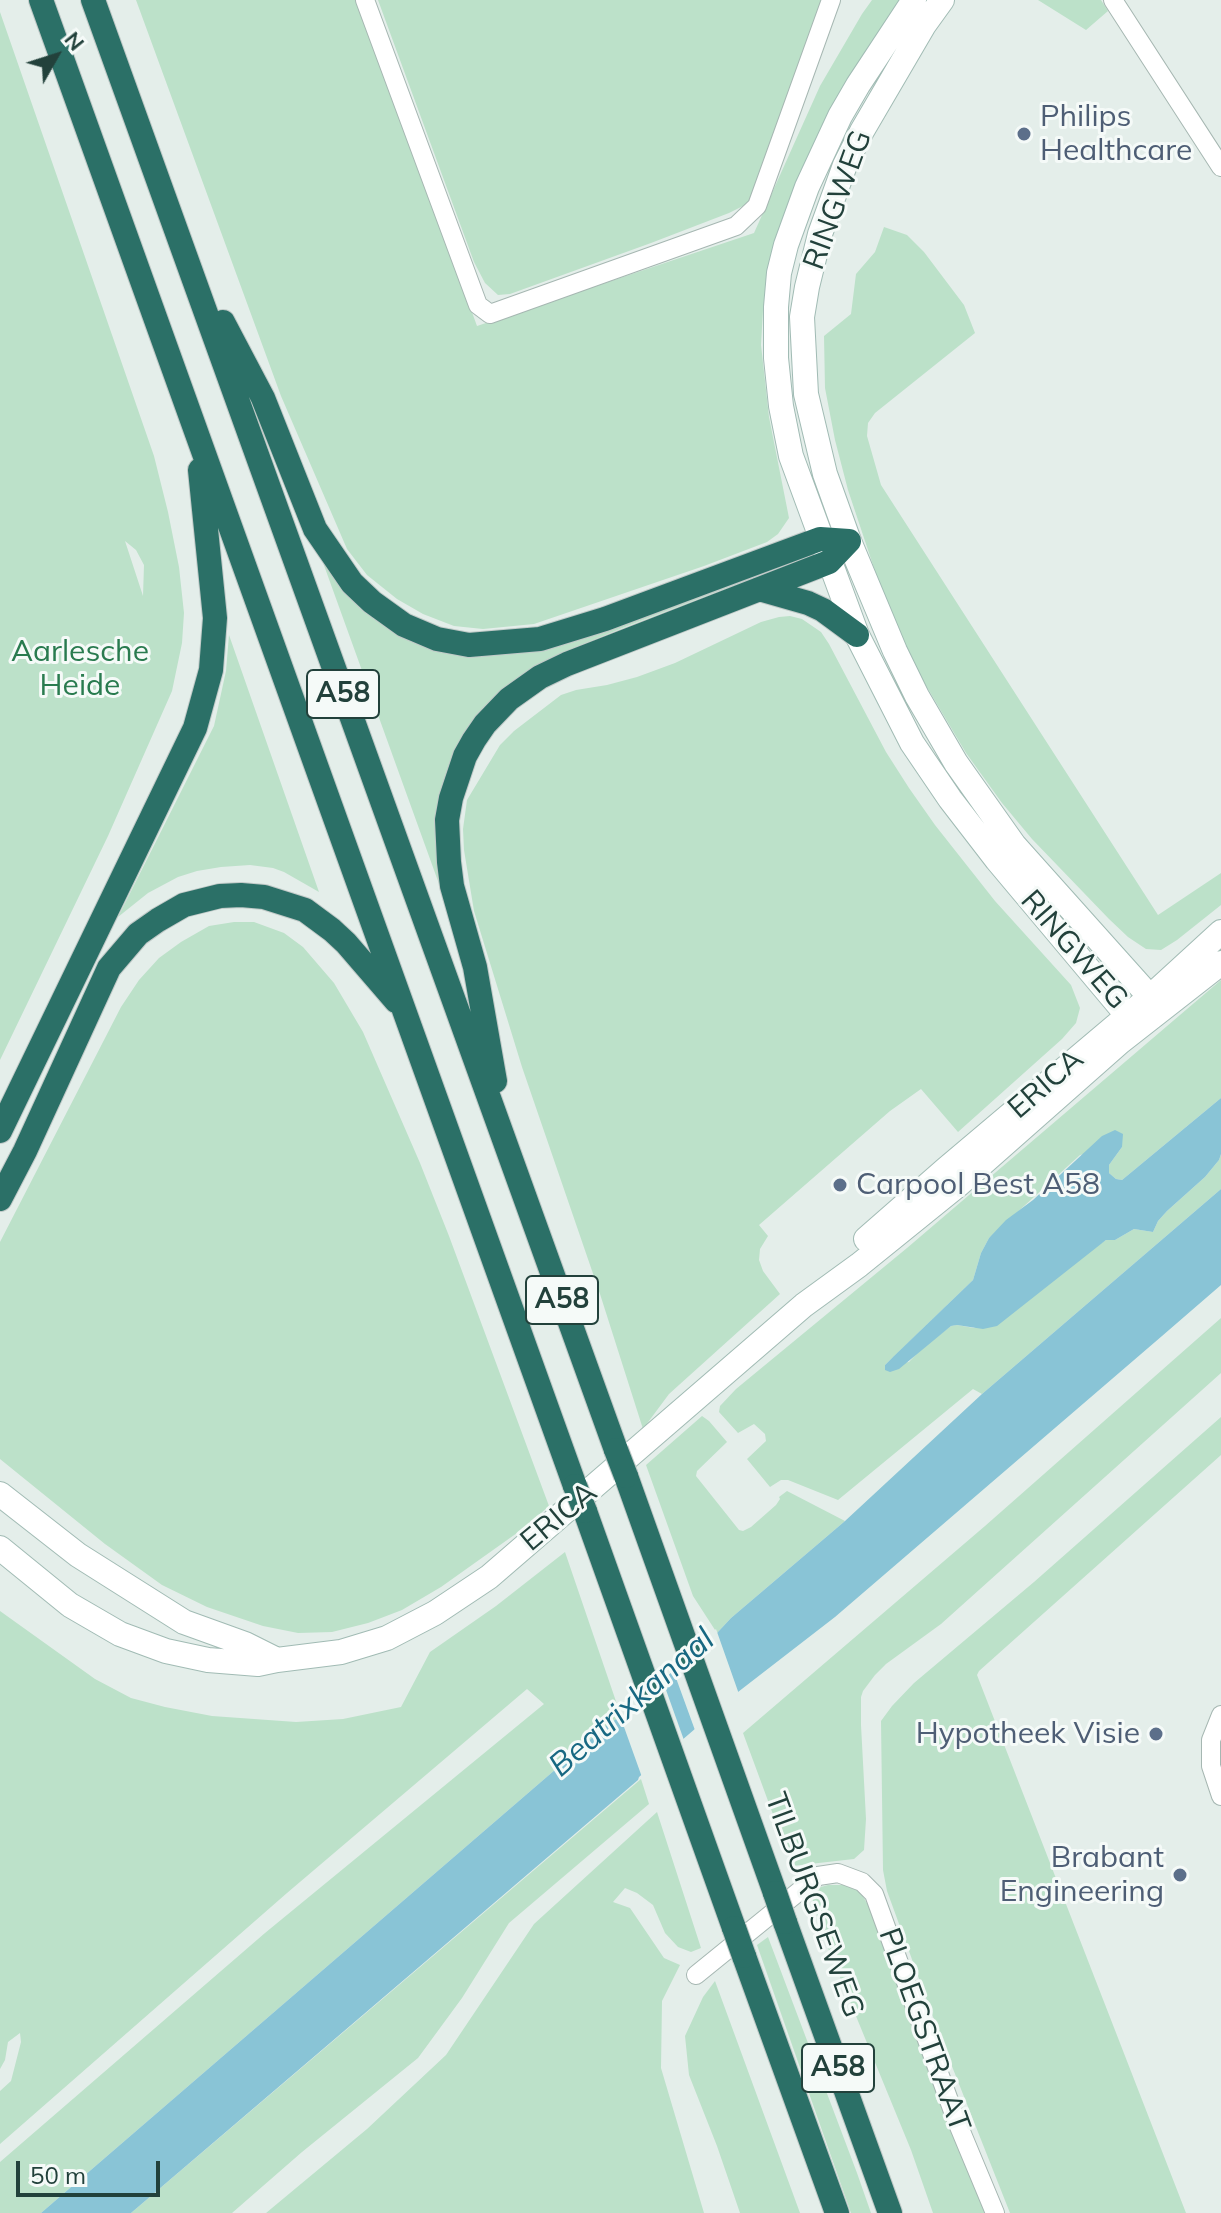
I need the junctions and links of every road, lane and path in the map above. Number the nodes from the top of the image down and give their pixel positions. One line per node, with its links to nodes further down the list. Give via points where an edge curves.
1 (41, 0): 10 (highway, A58)
2 (93, 0): 9 (highway, A58)
3 (365, 0): 4 (street, via 478,305 490,314 736,226 757,206)
4 (831, 0)
5 (914, 0): 12 (main road, RINGWEG, via 823,150 790,229 779,273 776,358 781,406 791,456)
6 (942, 0): 11 (main road, RINGWEG, via 845,165 807,287 802,317 806,394 825,474)
7 (1113, 0): 8 (street)
8 (1221, 167)
9 (180, 239): 12 (highway, A58, via 263,398 315,529 352,583 404,625 469,645 540,639); 20 (highway, A58)
10 (196, 431): 17 (highway, A58); 19 (highway, A58, via 215,618 211,670 195,728)
11 (849, 541): 12 (highway, A58); 18 (main road, RINGWEG, via 895,651 956,763)
12 (825, 550): 13 (highway, A58); 14 (main road, RINGWEG)
13 (759, 589): 14 (highway, via 823,610); 20 (highway, A58, via 540,677 495,713 465,756 447,820 449,862 475,967)
14 (857, 635): 18 (main road, RINGWEG, via 912,743 950,799 997,860)
15 (1221, 932): 18 (main road, ERICA)
16 (1221, 963): 18 (main road, ERICA)
17 (403, 1008): 21 (highway, A58, via 346,943 305,910 241,895 184,905 138,934 109,968); 28 (highway, A58, bridge)
18 (1142, 1009): 24 (main road, ERICA, via 850,1253 804,1305 489,1577 387,1638 341,1652)
19 (0, 1131)
20 (507, 1150): 29 (highway, TILBURGSEWEG / A58, bridge)
21 (0, 1199)
22 (0, 1494): 24 (main road, via 78,1555 184,1622)
23 (0, 1548): 24 (main road, ERICA, via 70,1605 120,1634 208,1660)
24 (277, 1660)
25 (1221, 1715): 26 (street, via 1211,1740 1211,1766)
26 (1221, 1796)
27 (696, 1975): 30 (street, PLOEGSTRAAT, via 818,1876 838,1873 862,1882 874,1894)
28 (837, 2213)
29 (890, 2213)
30 (995, 2213)

